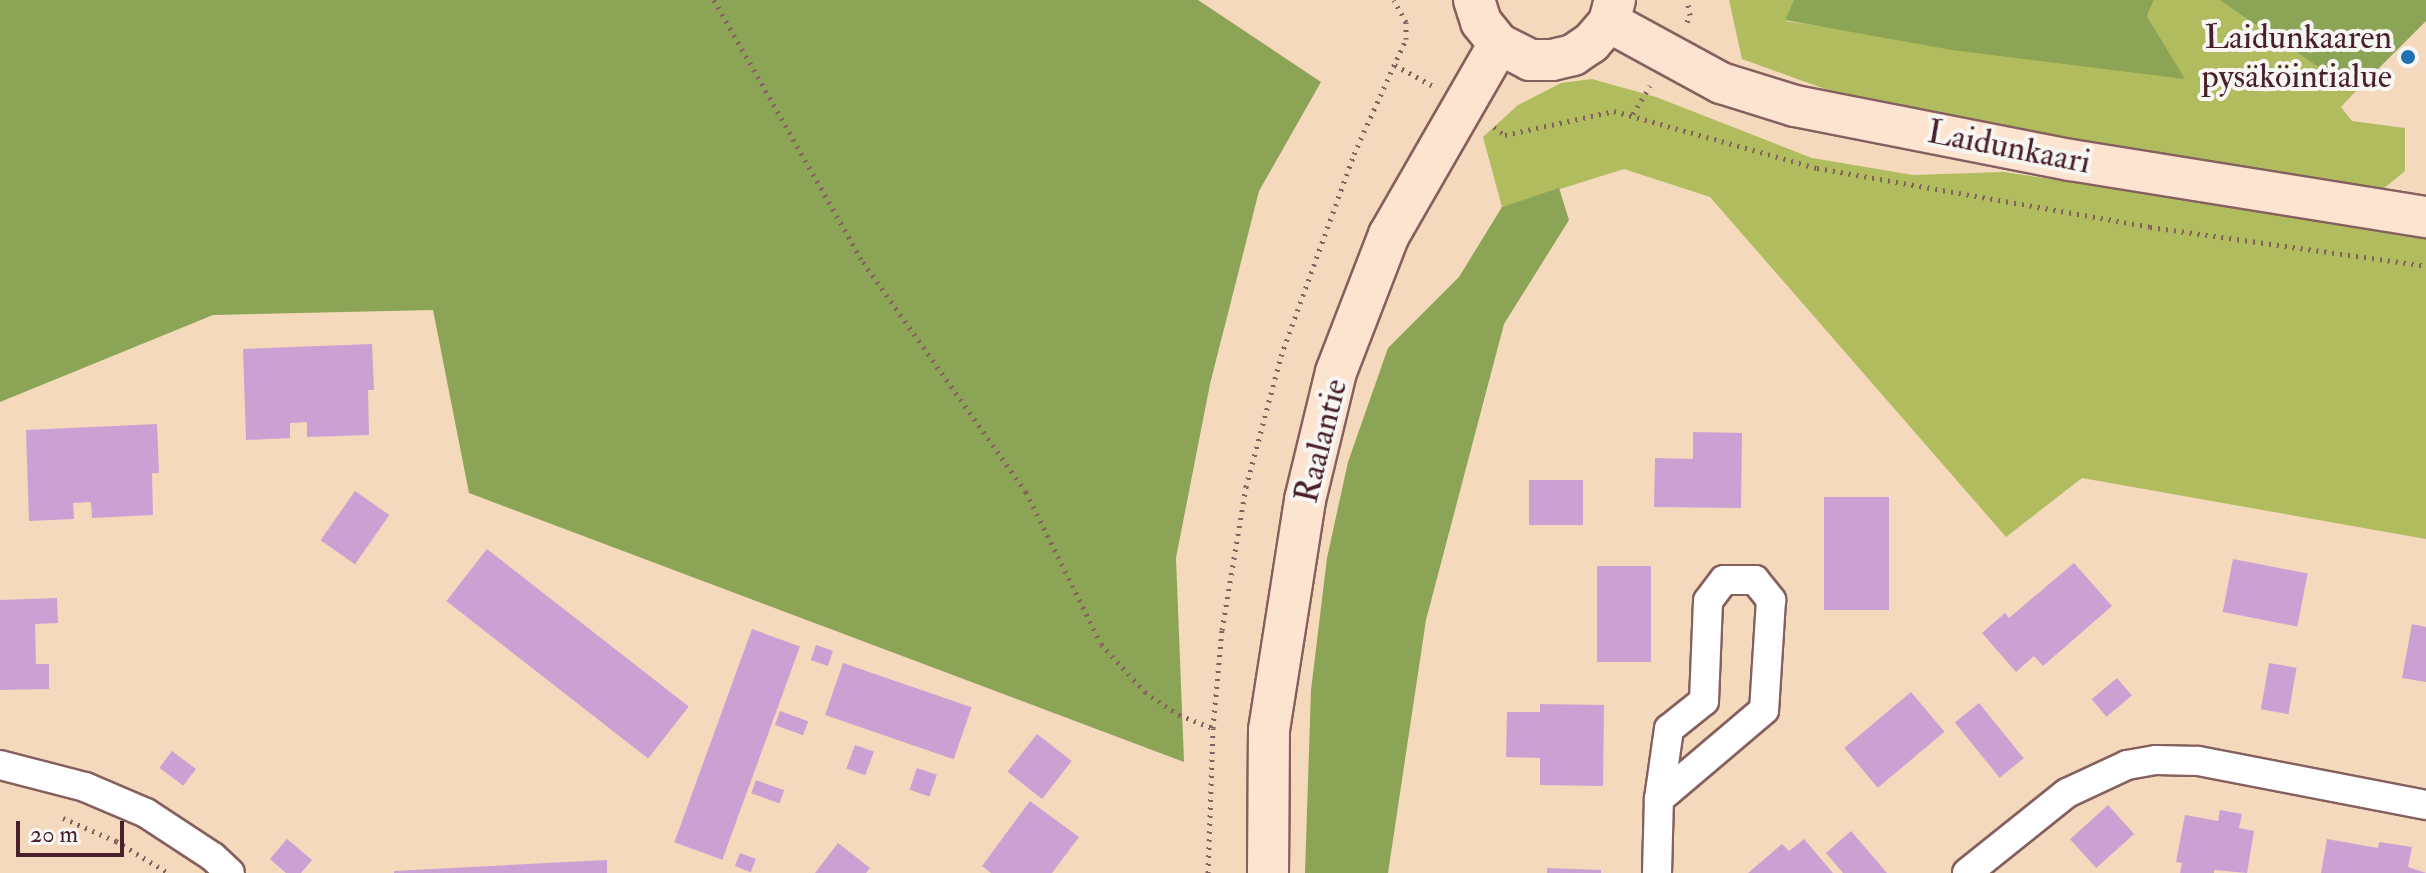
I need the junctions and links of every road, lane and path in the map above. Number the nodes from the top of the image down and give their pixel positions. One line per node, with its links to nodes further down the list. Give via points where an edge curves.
1 (714, 0): 9 (path, via 863,262 1026,492 1101,644 1145,692 1179,715)
2 (1474, 0): 4 (street, via 1481,22)
3 (1612, 11): 4 (street, via 1591,43 1573,55 1530,60); 7 (street, Laidunkaari, via 1721,83 1795,106 2070,160)
4 (1499, 44): 6 (street, Raalantie)
5 (1395, 65): 6 (path)
6 (1462, 103): 8 (path, via 1505,135 1614,111 1817,168 2150,227); 16 (street, Raalantie, via 1389,235 1336,372 1305,500 1269,730)
7 (2426, 217)
8 (2426, 266)
9 (1213, 728)
10 (0, 765): 15 (street, via 85,787 146,813)
11 (1659, 799): 11 (street, via 1669,729 1704,701 1708,601 1724,580 1755,580 1771,600 1764,710); 17 (street)
12 (2426, 805): 18 (street, via 2198,761 2156,760 2127,765 2067,793)
13 (55, 816): 14 (path, via 116,841)
14 (168, 873)
15 (230, 873)
16 (1268, 873)
17 (1657, 873)
18 (1967, 873)

